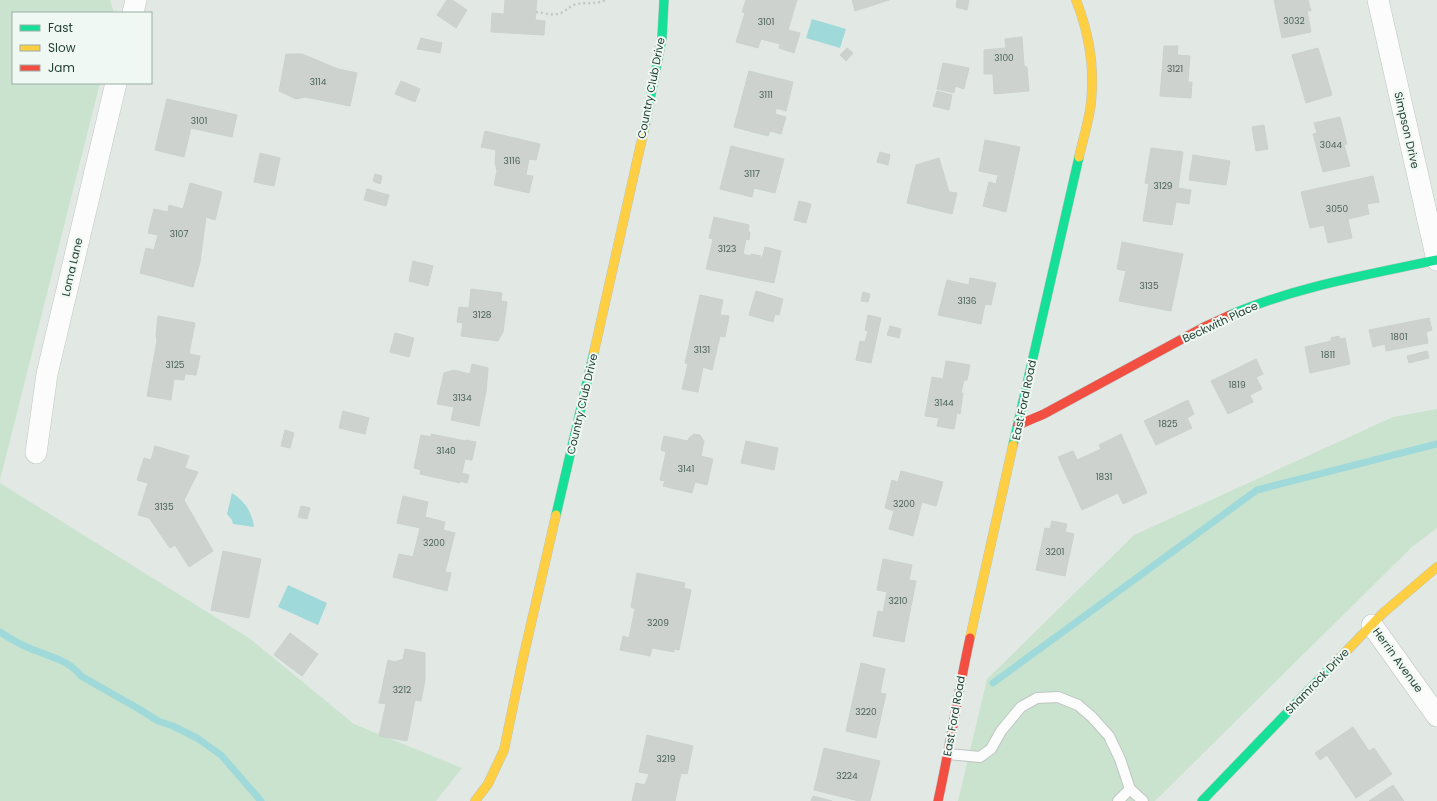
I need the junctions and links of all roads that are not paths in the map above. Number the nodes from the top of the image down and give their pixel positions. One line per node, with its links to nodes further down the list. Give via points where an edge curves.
1 (136, 0): 5 (street)
2 (664, 0): 15 (street, Country Club Drive, via 662,38 652,92 504,750 496,770)
3 (1076, 0): 8 (street, East Ford Road, via 1089,35 1093,63 1091,104)
4 (1378, 0): 7 (street, Simpson Drive)
5 (132, 12)
6 (116, 84): 9 (street, Loma Lane, via 47,374)
7 (1437, 260): 8 (street, Beckwith Place, via 1346,279 1271,299 1240,311 1206,326 1044,414)
8 (1018, 425): 13 (street, East Ford Road, via 959,688)
9 (36, 453)
10 (1437, 567): 11 (street, Shamrock Drive)
11 (1372, 625): 12 (street, Herrin Avenue); 19 (street, Shamrock Drive)
12 (1437, 716)
13 (948, 754): 14 (lane, via 980,757 991,749 1001,731 1021,707 1037,698 1058,697 1078,705 1109,736); 16 (street, East Ford Road)
14 (1130, 789): 17 (lane); 18 (lane)
15 (475, 801)
16 (938, 801)
17 (1118, 801)
18 (1144, 801)
19 (1202, 801)

